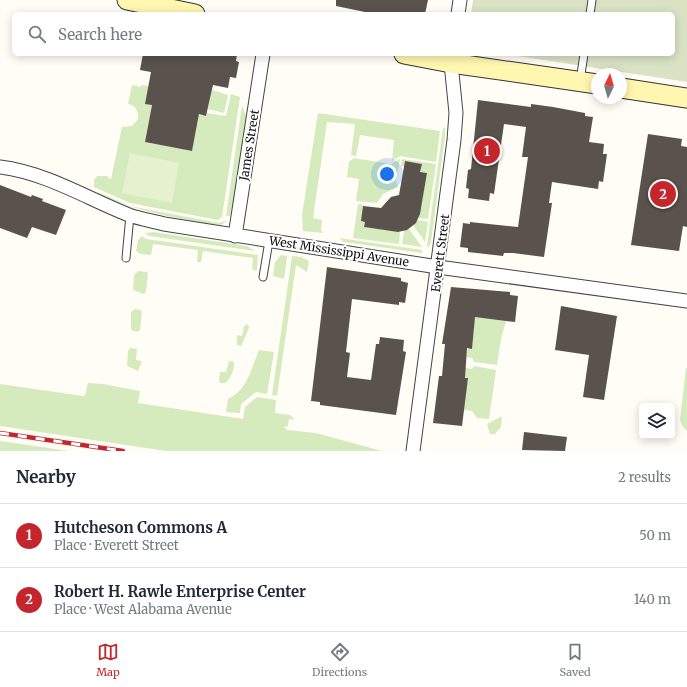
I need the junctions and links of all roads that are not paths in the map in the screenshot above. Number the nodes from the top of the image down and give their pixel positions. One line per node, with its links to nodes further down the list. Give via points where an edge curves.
1 (127, 0): 4 (main road)
2 (460, 0): 5 (street)
3 (592, 0): 6 (lane)
4 (185, 12)
5 (458, 12)
6 (590, 12)
7 (263, 56): 16 (street, James Street)
8 (428, 56): 10 (main road)
9 (584, 56): 11 (lane)
10 (452, 58): 11 (main road); 19 (street, Everett Street, via 455,126)
11 (589, 83)
12 (627, 89): 13 (main road)
13 (687, 98)
14 (0, 167): 15 (street, West Mississippi Avenue, via 34,174)
15 (130, 215): 16 (street, West Mississippi Avenue, via 164,224); 18 (lane)
16 (234, 236): 17 (street, West Mississippi Avenue)
17 (269, 241): 19 (street, West Mississippi Avenue); 20 (lane)
18 (126, 258)
19 (438, 267): 21 (street, West Mississippi Avenue); 22 (street, Everett Street)
20 (263, 277)
21 (687, 301)
22 (413, 451)

